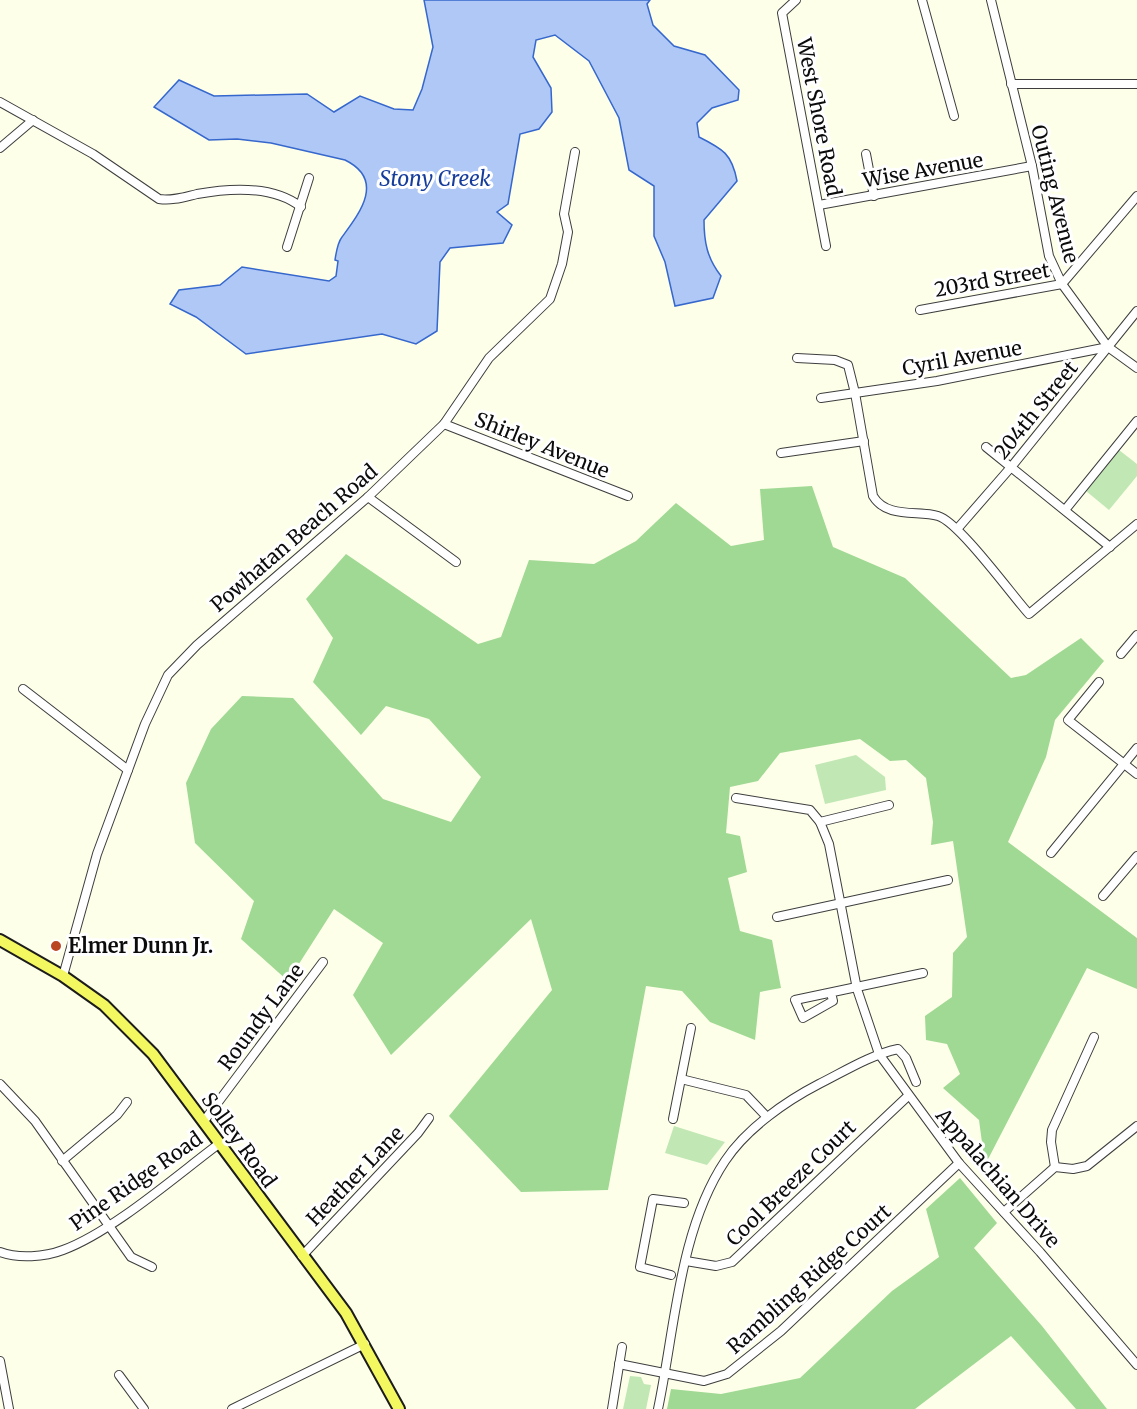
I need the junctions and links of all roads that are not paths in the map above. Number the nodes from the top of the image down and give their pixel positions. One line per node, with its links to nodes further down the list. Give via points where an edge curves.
1 (796, 0): 16 (street, West Shore Road, via 782,13)
2 (922, 0): 7 (street)
3 (991, 0): 4 (street, Outing Avenue)
4 (1011, 84): 5 (street); 12 (street, Outing Avenue)
5 (1137, 84)
6 (0, 102): 8 (street)
7 (954, 116)
8 (33, 120): 9 (street); 17 (street, via 93,154 159,199 267,191 282,194)
9 (0, 148)
10 (575, 152): 29 (street, Powhatan Beach Road, via 564,214 568,232 550,299 489,358)
11 (866, 154): 14 (street)
12 (1032, 166): 14 (street, Wise Avenue); 20 (street, Outing Avenue, via 1049,256)
13 (309, 178): 17 (street)
14 (874, 196): 16 (street, Wise Avenue)
15 (1137, 196): 20 (street, 203rd Street)
16 (819, 205): 18 (street, West Shore Road)
17 (301, 207): 19 (street)
18 (826, 246)
19 (287, 248)
20 (1062, 284): 21 (street, 203rd Street); 23 (street, Outing Avenue)
21 (920, 310)
22 (1137, 311): 23 (street, 204th Street)
23 (1108, 347): 25 (street, Outing Avenue); 26 (street, Cyril Avenue); 33 (street, 204th Street)
24 (797, 358): 26 (street, via 836,360 848,365)
25 (1137, 368)
26 (855, 393): 27 (street, Cyril Avenue); 30 (street)
27 (821, 398)
28 (1137, 421): 36 (street)
29 (444, 424): 34 (street, Shirley Avenue); 35 (street, Powhatan Beach Road)
30 (864, 441): 32 (street); 38 (street, via 877,503 907,514 938,516)
31 (986, 447): 33 (street)
32 (781, 453)
33 (1012, 466): 36 (street); 38 (street, 204th Street)
34 (628, 496)
35 (368, 497): 40 (street); 47 (street, Powhatan Beach Road, via 177,665 161,687)
36 (1065, 510): 39 (street)
37 (1137, 524): 39 (street)
38 (958, 528): 39 (street, via 1029,614)
39 (1110, 547)
40 (456, 562)
41 (1137, 635): 42 (street)
42 (1121, 654)
43 (1099, 682): 46 (street, via 1068,720)
44 (23, 689): 47 (street)
45 (1137, 748): 46 (street)
46 (1123, 763): 48 (street); 52 (street)
47 (128, 770): 61 (street, Powhatan Beach Road, via 98,854)
48 (1137, 774)
49 (736, 798): 51 (street, via 810,810)
50 (889, 805): 51 (street)
51 (820, 822): 56 (street, Appalachian Drive, via 829,844)
52 (1051, 853)
53 (1137, 856): 55 (street)
54 (948, 880): 56 (street)
55 (1103, 896)
56 (840, 904): 57 (street); 62 (street, Appalachian Drive)
57 (777, 917)
58 (0, 940): 61 (main road, Solley Road)
59 (323, 962): 75 (street, Roundy Lane)
60 (923, 973): 62 (street)
61 (63, 976): 75 (main road, Solley Road, via 122,1021 153,1054)
62 (857, 988): 63 (street); 66 (street, Appalachian Drive)
63 (831, 993): 63 (street, via 833,1001 803,1018 795,1000)
64 (691, 1028): 67 (street)
65 (1094, 1037): 80 (street, via 1052,1130)
66 (879, 1054): 68 (street, via 898,1049); 70 (street, Appalachian Drive); 72 (street, via 787,1101)
67 (681, 1078): 72 (street, via 746,1095); 74 (street)
68 (916, 1082)
69 (0, 1084): 78 (street, via 35,1121)
70 (908, 1096): 79 (street, Appalachian Drive); 86 (street, Cool Breeze Court, via 732,1262 716,1266)
71 (127, 1102): 78 (street)
72 (767, 1117): 86 (street, via 726,1159 700,1206)
73 (429, 1118): 85 (street, Heather Lane)
74 (673, 1119)
75 (204, 1121): 77 (main road, Solley Road)
76 (1137, 1126): 80 (street, via 1087,1166)
77 (220, 1143): 83 (street, Pine Ridge Road); 85 (main road, Solley Road)
78 (62, 1161): 83 (street)
79 (959, 1163): 82 (street, Appalachian Drive); 94 (street, Rambling Ridge Court, via 781,1331 727,1374 704,1381)
80 (1055, 1167): 82 (street)
81 (684, 1203): 88 (street, via 653,1199 640,1267)
82 (1004, 1212): 93 (street, Appalachian Drive)
83 (108, 1226): 84 (street, Pine Ridge Road, via 64,1250 26,1256); 87 (street, via 131,1257)
84 (0, 1252)
85 (302, 1256): 89 (main road, Solley Road)
86 (686, 1261): 94 (street)
87 (153, 1267)
88 (671, 1275)
89 (365, 1344): 98 (street); 99 (main road, Solley Road)
90 (622, 1347): 92 (street)
91 (0, 1361): 96 (street)
92 (619, 1364): 94 (street, Rambling Ridge Court); 100 (street)
93 (1137, 1365)
94 (666, 1372): 101 (street)
95 (118, 1375): 97 (street)
96 (9, 1409)
97 (144, 1409)
98 (232, 1409)
99 (399, 1409)
100 (612, 1409)
101 (658, 1409)

